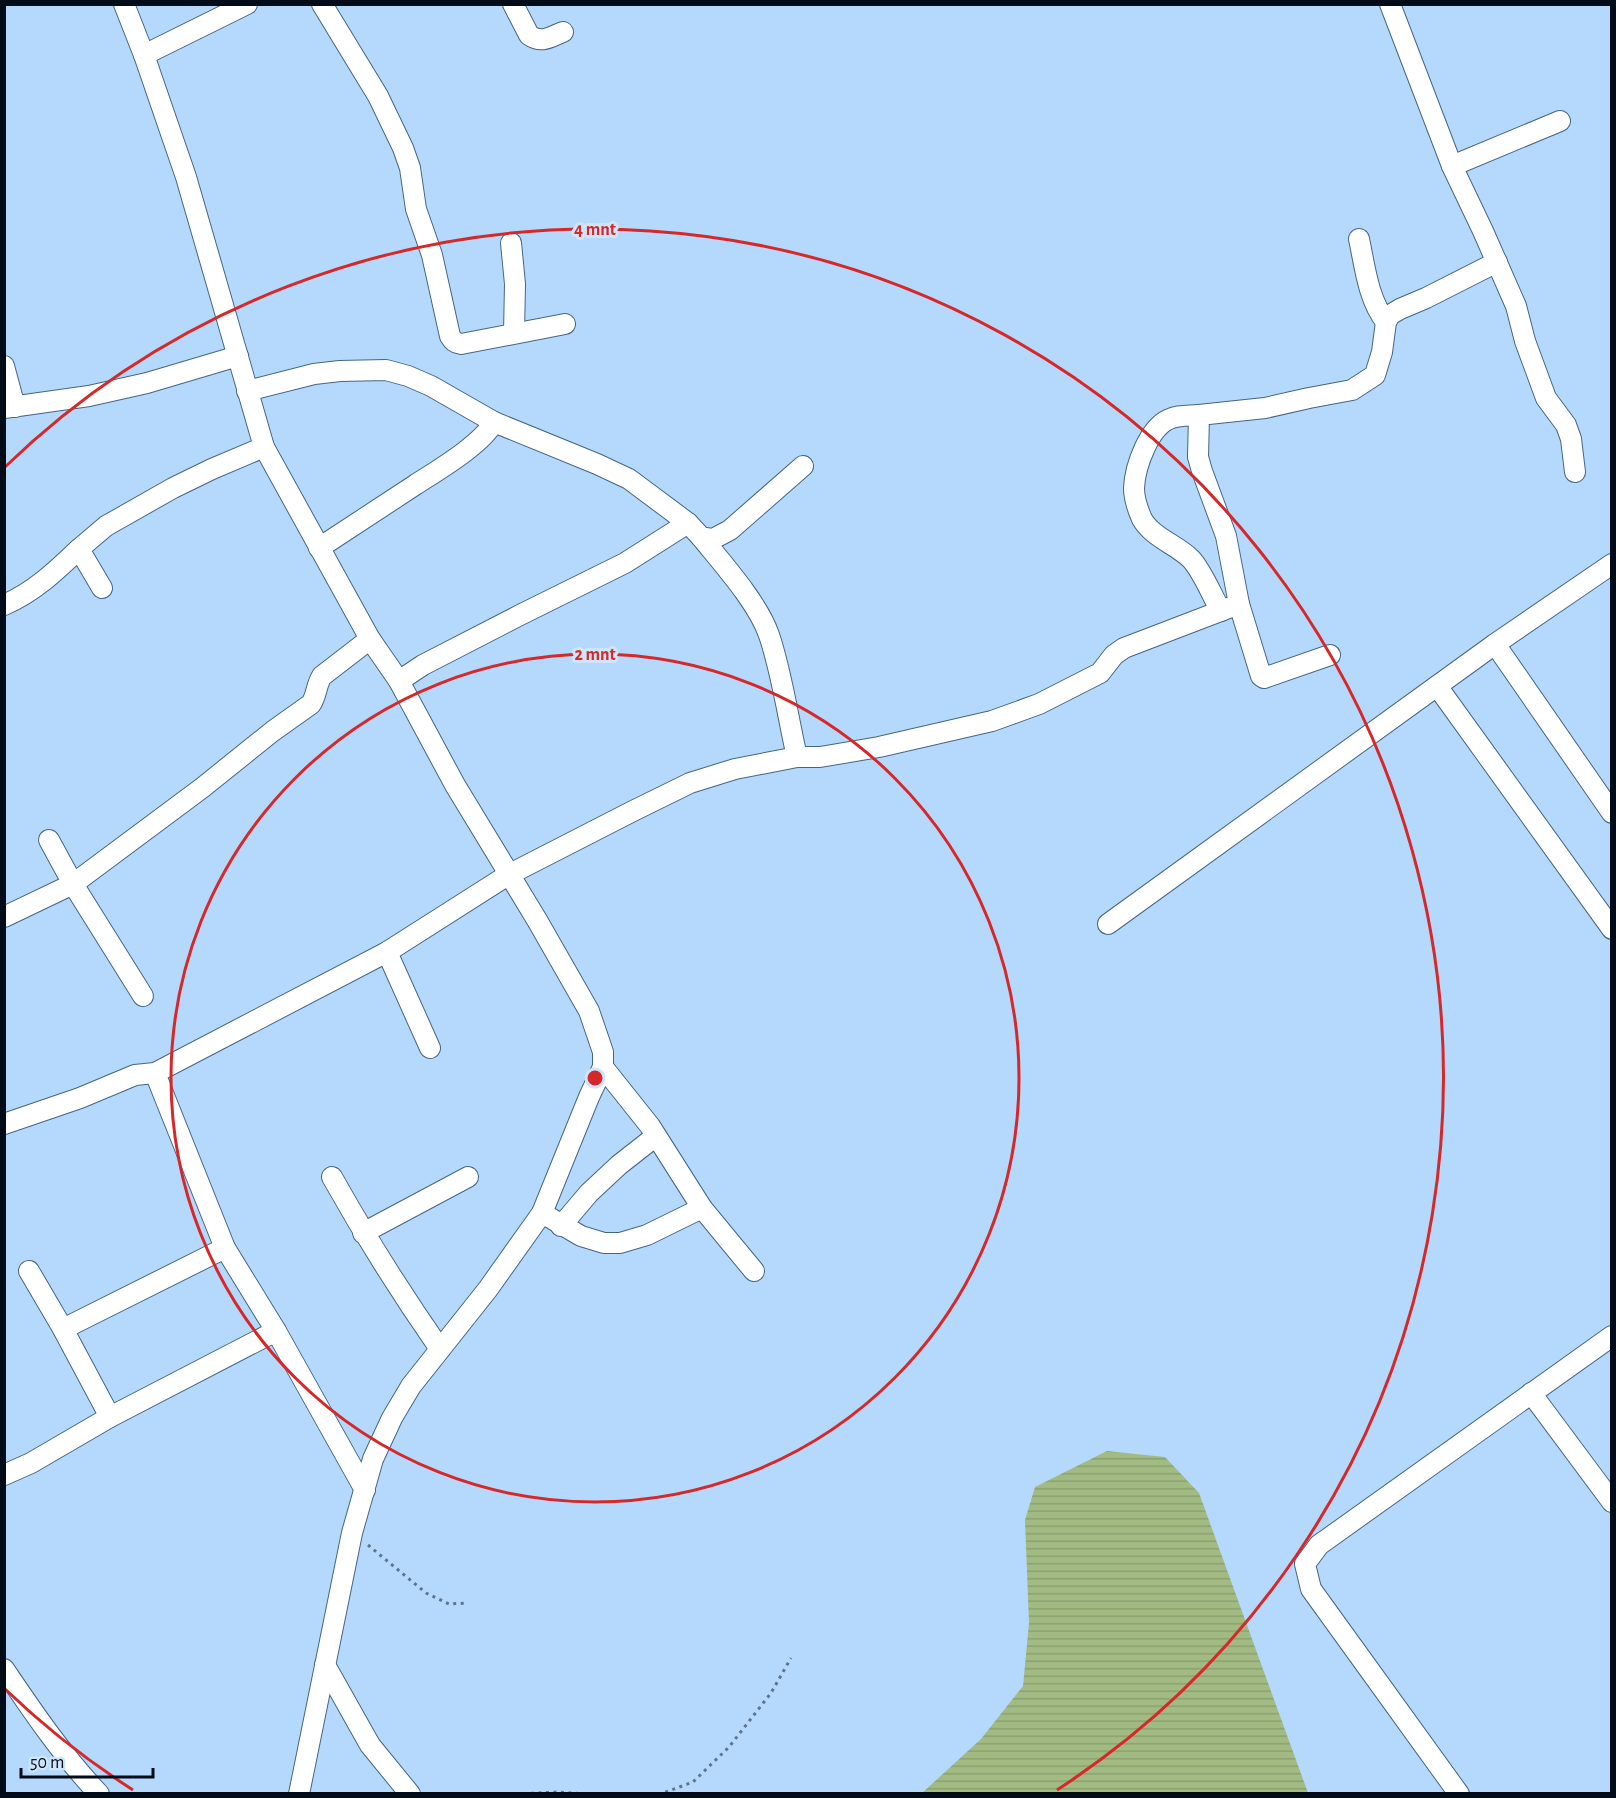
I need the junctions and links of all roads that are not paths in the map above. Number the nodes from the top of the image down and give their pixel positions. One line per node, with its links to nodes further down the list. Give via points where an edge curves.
1 (124, 4): 7 (street)
2 (247, 4): 7 (street)
3 (322, 4): 15 (street, via 378,96 403,148 452,340 461,344)
4 (513, 4): 6 (street, via 529,34 538,40)
5 (1390, 4): 9 (street)
6 (563, 32)
7 (144, 55): 16 (street, via 186,177)
8 (1560, 121): 9 (street)
9 (1452, 166): 12 (street)
10 (1359, 239): 13 (street, via 1373,299)
11 (511, 243): 15 (street)
12 (1497, 262): 13 (street, via 1400,309); 24 (street, via 1546,398 1566,425)
13 (1386, 322): 20 (street, via 1375,375 1352,390 1265,408)
14 (565, 324): 15 (street)
15 (514, 333)
16 (238, 356): 18 (street); 19 (street, via 147,384)
17 (4, 366): 19 (street)
18 (247, 391): 21 (street, via 314,374 386,370 431,386); 22 (street)
19 (10, 408)
20 (1199, 415): 31 (street, via 1198,457 1226,536); 31 (street, via 1171,418 1154,433 1136,470 1134,490 1143,520 1151,530 1183,551)
21 (494, 422): 25 (street, via 629,479); 26 (street, via 479,440 440,469)
22 (264, 447): 26 (street); 27 (street, via 173,488 106,526)
23 (803, 466): 25 (street, via 730,530 713,539)
24 (1575, 472)
25 (695, 530): 35 (street, via 520,615); 37 (street, via 734,578 769,634)
26 (319, 548): 32 (street)
27 (79, 549): 29 (street); 30 (street, via 24,596)
28 (1611, 564): 33 (street)
29 (102, 588)
30 (4, 605)
31 (1230, 608): 34 (street, via 1264,678); 37 (street, via 1124,648 1100,673 1039,704 992,721 879,747)
32 (370, 639): 35 (street); 41 (street, via 322,676 311,704)
33 (1495, 644): 36 (street); 38 (street)
34 (1330, 655)
35 (399, 681): 40 (street)
36 (1437, 686): 43 (street); 44 (street)
37 (797, 757): 40 (street, via 690,783)
38 (1611, 813)
39 (50, 840): 41 (street)
40 (508, 875): 45 (street); 48 (street, via 589,1011 603,1052)
41 (73, 884): 42 (street); 46 (street)
42 (4, 917)
43 (1108, 924)
44 (1611, 929)
45 (387, 952): 47 (street); 49 (street)
46 (143, 996)
47 (430, 1048)
48 (603, 1067): 51 (street); 55 (street)
49 (155, 1073): 50 (street, via 135,1075); 58 (street)
50 (4, 1124)
51 (656, 1136): 54 (street); 56 (street, via 589,1193)
52 (332, 1177): 57 (street)
53 (468, 1177): 57 (street)
54 (702, 1208): 56 (street, via 647,1235 620,1243 604,1243); 60 (street)
55 (542, 1213): 56 (street); 64 (street)
56 (561, 1226)
57 (363, 1233): 64 (street)
58 (225, 1248): 61 (street); 62 (street)
59 (29, 1271): 61 (street)
60 (754, 1271)
61 (63, 1329): 66 (street)
62 (276, 1331): 66 (street); 68 (street)
63 (1611, 1336): 65 (street)
64 (440, 1349): 68 (street, via 392,1418)
65 (1531, 1393): 69 (street); 75 (street, via 1319,1545 1305,1564 1311,1589)
66 (110, 1417): 67 (street)
67 (4, 1475)
68 (364, 1490): 70 (street)
69 (1611, 1502)
70 (325, 1665): 73 (street); 74 (street, via 370,1745)
71 (4, 1669): 72 (street, via 33,1713)
72 (99, 1794)
73 (299, 1794)
74 (410, 1794)
75 (1459, 1794)

